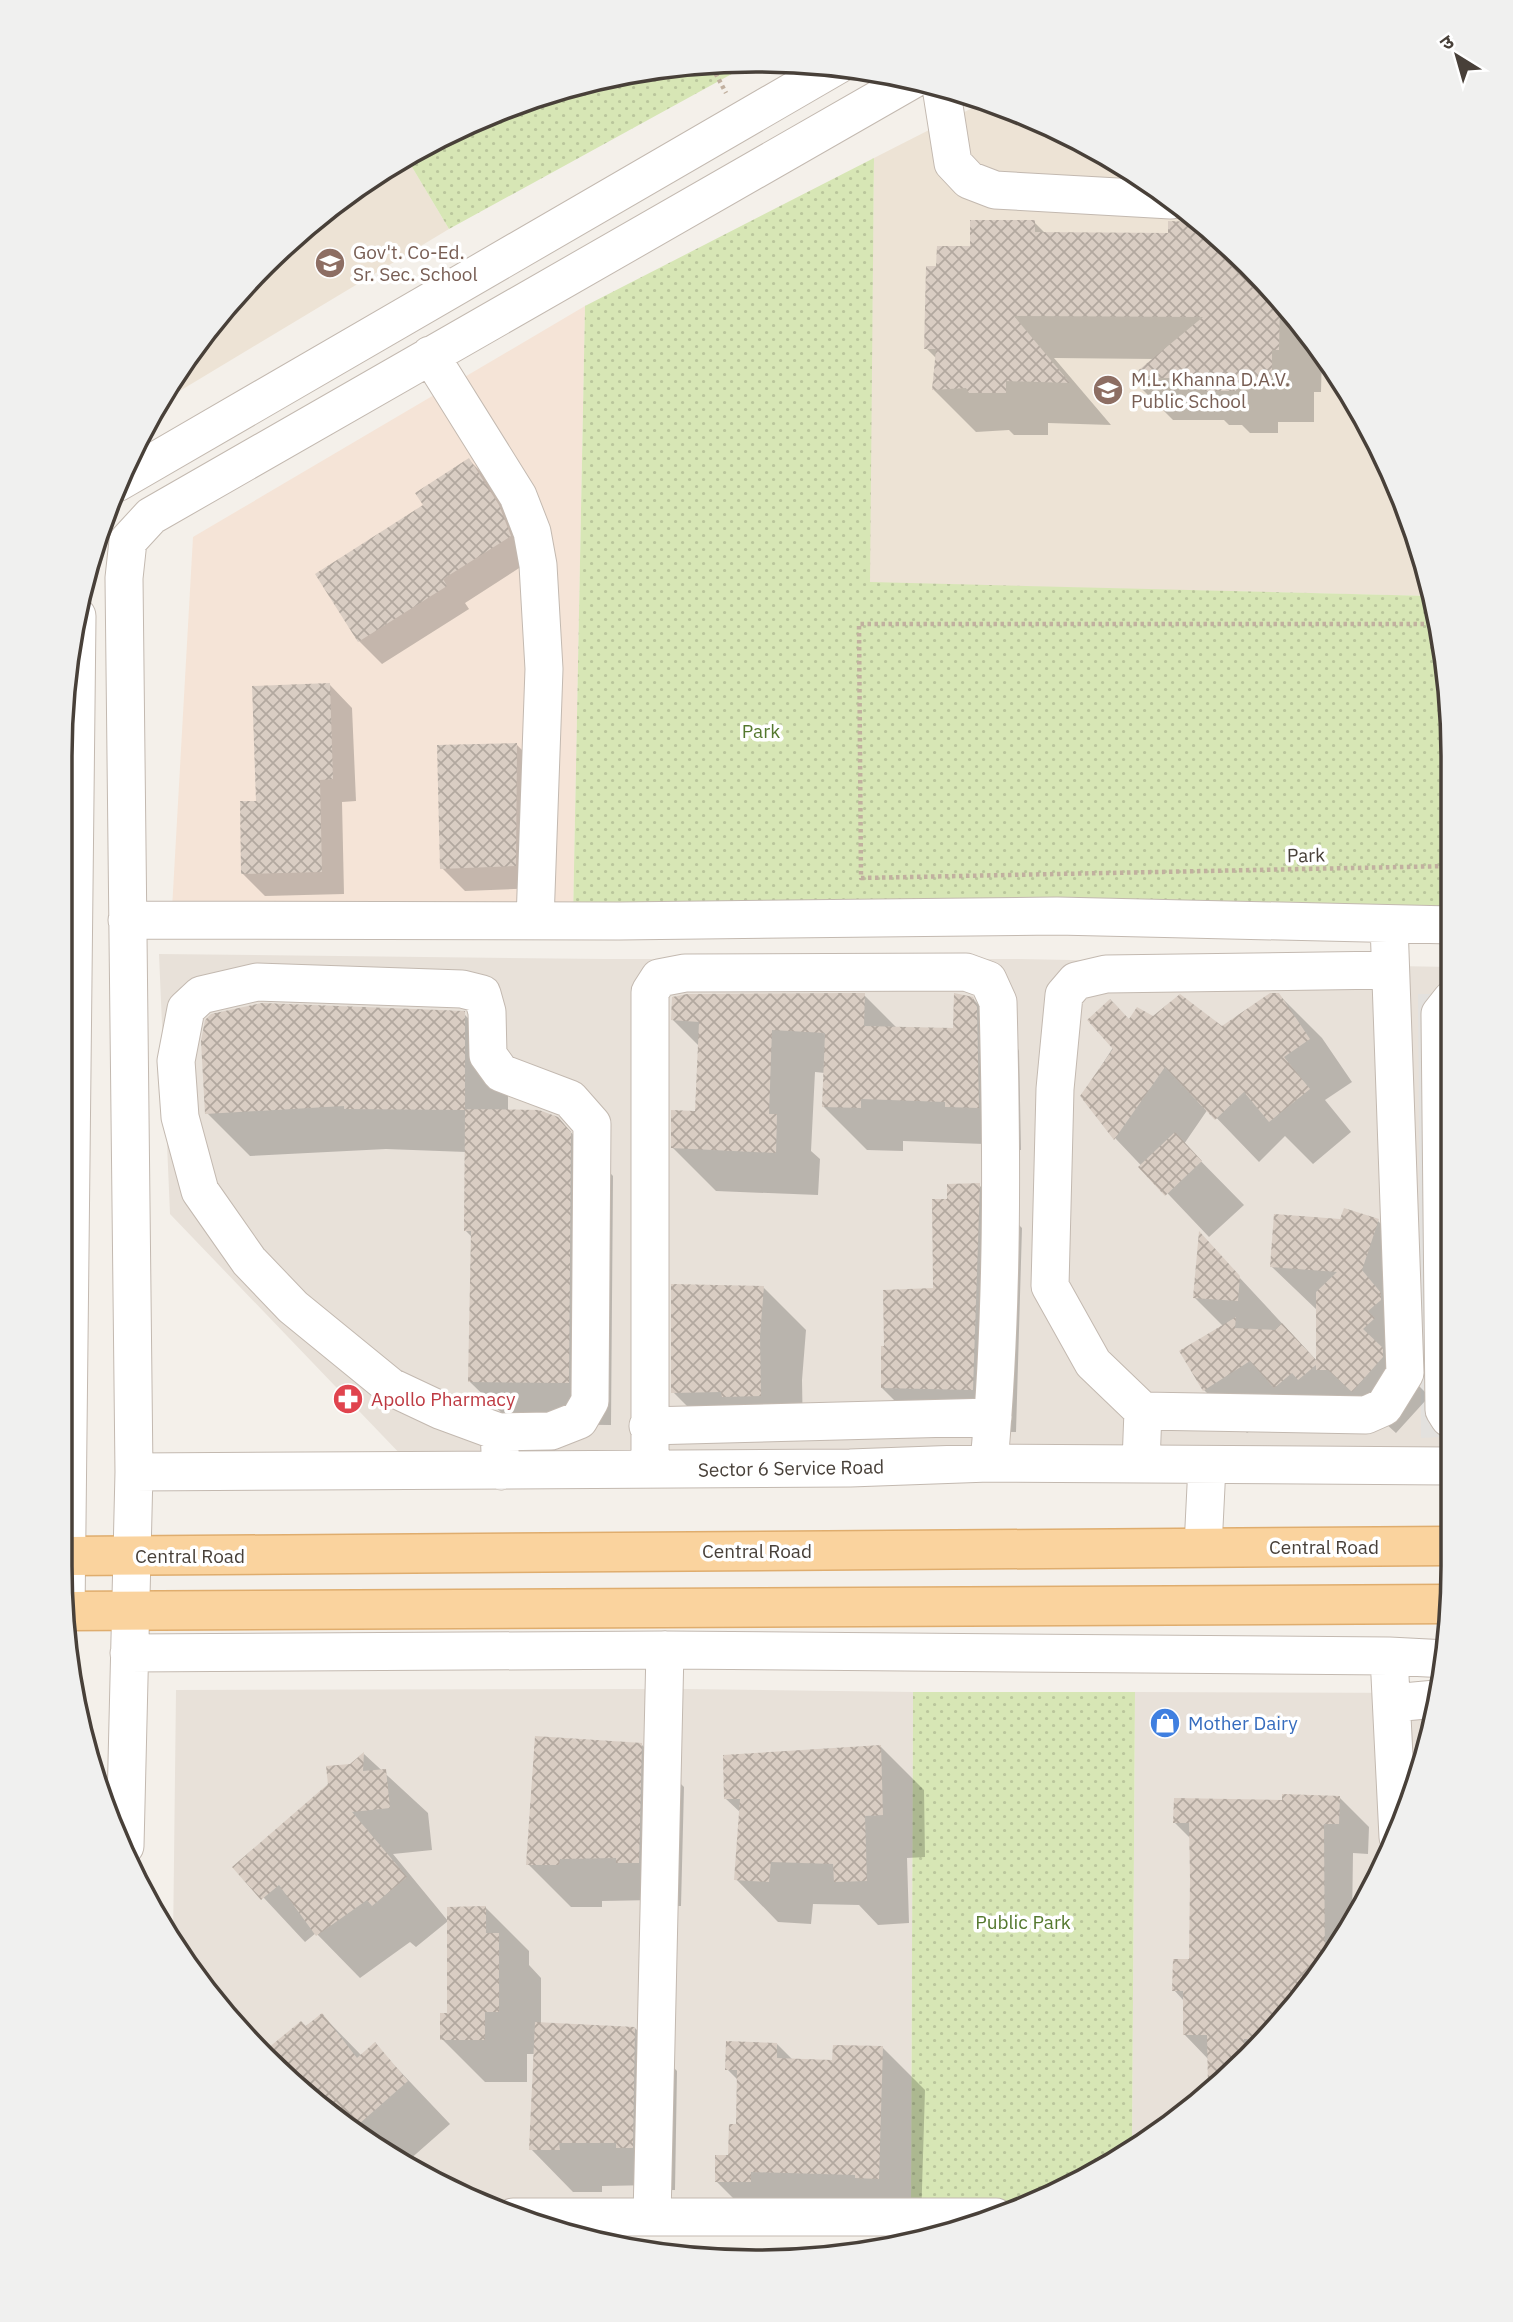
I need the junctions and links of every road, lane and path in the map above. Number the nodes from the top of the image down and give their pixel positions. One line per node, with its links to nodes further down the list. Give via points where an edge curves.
1 (820, 75): 6 (street)
2 (899, 87): 5 (street)
3 (943, 98): 4 (street, via 953,163 969,180 995,190)
4 (1154, 199)
5 (430, 355): 11 (street, via 151,516 128,541 124,578); 12 (street, via 519,496 532,532 544,668)
6 (133, 474)
7 (1428, 624): 9 (path, Park, via 859,624 861,878)
8 (76, 687): 10 (street)
9 (1441, 866)
10 (72, 908)
11 (127, 920): 12 (street); 28 (street)
12 (535, 921): 13 (street, via 1057,916)
13 (1389, 924): 14 (street); 15 (street)
14 (1441, 925)
15 (1390, 970): 18 (street, via 1405,1373 1384,1407 1366,1415); 18 (street, via 1106,974 1076,981 1064,995 1055,1089 1050,1286 1093,1363)
16 (1441, 1013): 17 (street)
17 (1441, 1113)
18 (1143, 1411): 23 (street)
19 (993, 1417): 20 (street); 20 (street, via 1002,1144 998,1002 988,981 966,972 685,973 659,978 650,992); 22 (street)
20 (648, 1426): 26 (street)
21 (499, 1432): 21 (street, via 391,1387 293,1307 223,1227 200,1191 180,1117 176,1061 186,1009 201,995 257,982 462,989 482,994 488,1055 501,1073 570,1099 592,1124 590,1401 579,1420 551,1431); 27 (street)
22 (989, 1463): 23 (street, Sector 6 Service Road); 26 (street, Sector 6 Service Road)
23 (1141, 1463): 24 (street, Sector 6 Service Road)
24 (1207, 1466): 25 (street, Sector 6 Service Road); 30 (street)
25 (1441, 1466)
26 (650, 1469): 27 (street, Sector 6 Service Road)
27 (501, 1471): 28 (street, Sector 6 Service Road)
28 (134, 1472): 32 (street)
29 (1441, 1546): 30 (main road, Central Road)
30 (1203, 1548): 32 (main road, Central Road)
31 (72, 1556): 32 (main road, Central Road)
32 (130, 1557): 35 (street)
33 (1440, 1604): 34 (main road)
34 (1169, 1606): 35 (main road); 39 (street)
35 (129, 1611): 36 (main road); 38 (street)
36 (73, 1612)
37 (666, 1650): 38 (street); 39 (street); 47 (street)
38 (129, 1653): 45 (street)
39 (1166, 1655): 40 (street)
40 (1389, 1656): 41 (street); 43 (street)
41 (1434, 1658)
42 (1428, 1700): 43 (street)
43 (1393, 1703): 44 (street)
44 (1397, 1807)
45 (125, 1831)
46 (546, 2217): 47 (street)
47 (652, 2217): 48 (street)
48 (967, 2217)

